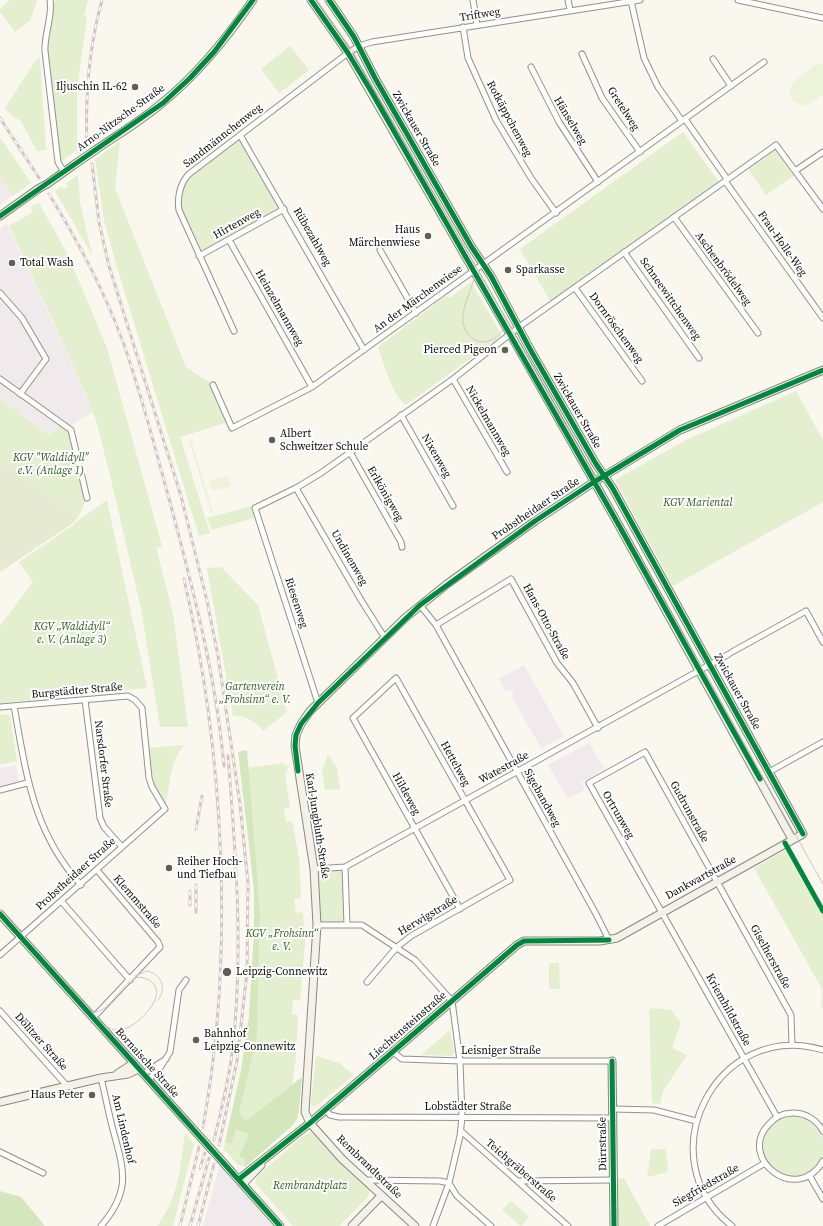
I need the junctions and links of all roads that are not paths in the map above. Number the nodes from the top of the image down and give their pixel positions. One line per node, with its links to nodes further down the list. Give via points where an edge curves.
1 (50, 0): 26 (street, via 44,44 58,162)
2 (253, 0): 26 (main road, Arno-Nitzsche-Straße, bridge, via 214,52 190,78 152,111)
3 (311, 0): 15 (main road, Zwickauer Straße)
4 (329, 0): 14 (main road, Zwickauer Straße)
5 (473, 0): 12 (street)
6 (568, 0): 10 (street)
7 (640, 0): 9 (street, Triftweg)
8 (738, 0): 11 (street)
9 (631, 1): 10 (street, Triftweg); 21 (street, via 644,58 658,87)
10 (570, 10): 12 (street, Triftweg)
11 (823, 18)
12 (477, 25): 13 (street, Triftweg)
13 (462, 27): 14 (street, Triftweg); 31 (street, Rotkäppchenweg, via 468,58 496,120 531,178)
14 (359, 46): 15 (street, Triftweg); 38 (main road, Zwickauer Straße, via 471,246)
15 (348, 53): 22 (street, Sandmännchenweg); 39 (main road, Zwickauer Straße)
16 (582, 54): 23 (street, Gretelweg, via 602,98)
17 (713, 59): 20 (street)
18 (764, 62): 20 (street, An der Märchenwiese)
19 (531, 66): 28 (street, Hänselweg, via 558,122)
20 (731, 86): 21 (street, An der Märchenwiese)
21 (684, 120): 23 (street, An der Märchenwiese); 27 (street)
22 (240, 135): 29 (street, Rübezahlweg); 37 (street, Sandmännchenweg, via 189,174 182,186 178,200 179,210)
23 (640, 152): 28 (street, An der Märchenwiese)
24 (823, 152): 25 (street)
25 (795, 171): 27 (street, via 776,145); 30 (street)
26 (64, 172): 32 (main road, Arno-Nitzsche-Straße, bridge)
27 (726, 180): 33 (street); 43 (street, Frau-Holle-Weg)
28 (598, 182): 31 (street, An der Märchenwiese)
29 (284, 209): 34 (street, Hirtenweg); 48 (street, Rübezahlweg)
30 (823, 209)
31 (556, 213): 38 (street, An der Märchenwiese)
32 (0, 216)
33 (674, 217): 36 (street); 46 (street, Aschenbrödelweg)
34 (229, 240): 37 (street, Hirtenweg); 55 (street, Heinzelmannweg)
35 (380, 250): 42 (street)
36 (624, 252): 40 (street); 49 (street, Schneewittchenweg)
37 (199, 256): 45 (street, Sandmännchenweg)
38 (484, 264): 39 (street, An der Märchenwiese); 44 (main road, Zwickauer Straße)
39 (473, 272): 42 (street, An der Märchenwiese); 47 (main road, Zwickauer Straße)
40 (575, 288): 44 (street); 53 (street, Dornröschenweg)
41 (0, 293): 56 (street, via 22,318 46,359)
42 (416, 313): 48 (street, An der Märchenwiese)
43 (823, 318)
44 (519, 327): 47 (street); 60 (main road, Zwickauer Straße)
45 (234, 331)
46 (758, 333)
47 (510, 334): 52 (street); 61 (main road, Zwickauer Straße)
48 (364, 350): 55 (street, An der Märchenwiese)
49 (699, 358)
50 (823, 370): 60 (main road, Probstheidaer Straße, via 680,430)
51 (0, 379): 56 (street)
52 (452, 379): 57 (street); 59 (street, Nickelmannweg)
53 (642, 381)
54 (213, 385): 55 (street, An der Märchenwiese, via 232,428)
55 (312, 387)
56 (20, 394): 63 (street, via 71,430)
57 (401, 415): 58 (street); 64 (street, Nixenweg)
58 (350, 452): 62 (street); 65 (street, Erlkönigweg)
59 (506, 472)
60 (604, 476): 61 (main road, Probstheidaer Straße); 70 (main road, Zwickauer Straße)
61 (594, 482): 66 (main road, Probstheidaer Straße, via 535,521); 71 (main road, Zwickauer Straße)
62 (296, 488): 68 (street, Undinenweg); 74 (street, Riesenweg, via 255,508)
63 (87, 498)
64 (453, 506)
65 (402, 547)
66 (420, 605): 67 (street, Sigebandweg); 68 (main road, Probstheidaer Straße)
67 (436, 625): 78 (street, Hans-Otto-Straße, via 511,579 557,663 573,683); 81 (street, Sigebandweg)
68 (385, 638): 74 (main road, Probstheidaer Straße)
69 (823, 642): 70 (street, Watestraße, via 806,611)
70 (711, 665): 71 (street, Watestraße); 82 (main road, Zwickauer Straße)
71 (699, 672): 78 (street, Watestraße); 89 (main road, Zwickauer Straße)
72 (377, 694): 85 (street, Hettelweg, via 396,678); 87 (street, Hildeweg, via 353,718)
73 (85, 700): 75 (street, Burgstädter Straße); 86 (street, Burgstädter Straße, via 128,696 142,708 149,778 152,788); 90 (street, Narsdorfer Straße, via 100,818 104,827)
74 (318, 703): 77 (main road, Probstheidaer Straße)
75 (14, 706): 76 (street, Burgstädter Straße); 83 (street)
76 (0, 707)
77 (301, 724): 92 (main road, Karl-Jungbluth-Straße, via 296,734 295,746)
78 (598, 728): 81 (street, Watestraße)
79 (823, 742): 82 (street)
80 (644, 752): 95 (street, Gudrunstraße); 99 (street, Ortrunweg, via 589,783)
81 (516, 772): 85 (street, Watestraße); 104 (street, Sigebandweg)
82 (769, 772): 88 (main road, Zwickauer Straße)
83 (27, 783): 84 (street); 96 (street, via 44,830 68,871)
84 (0, 790)
85 (465, 801): 87 (street, Watestraße); 94 (street, Hettelweg)
86 (166, 809): 90 (street, Probstheidaer Straße)
87 (414, 829): 91 (street, Watestraße); 98 (street, Hildeweg)
88 (803, 834): 89 (main road, Dankwartstraße)
89 (792, 839): 95 (main road, Dankwartstraße)
90 (122, 847): 93 (street, Probstheidaer Straße)
91 (345, 867): 92 (street, Watestraße); 102 (street)
92 (314, 869): 101 (main road, Karl-Jungbluth-Straße)
93 (97, 870): 96 (street, Probstheidaer Straße); 107 (street, Klemmstraße, via 160,946)
94 (510, 880): 98 (street, Herwigstraße)
95 (717, 882): 99 (main road, Dankwartstraße); 113 (street, Giselherstraße, via 792,1015)
96 (81, 885): 97 (street, Probstheidaer Straße)
97 (62, 902): 103 (street, Probstheidaer Straße); 107 (street)
98 (460, 909): 105 (street, Herwigstraße, via 411,936)
99 (662, 912): 104 (main road, Dankwartstraße); 116 (street, Kriemhildstraße)
100 (0, 914): 103 (main road, Bornaische Straße)
101 (317, 925): 102 (street); 131 (main road, Karl-Jungbluth-Straße, via 304,1106)
102 (347, 925): 105 (street, via 362,925)
103 (21, 936): 106 (street, Probstheidaer Straße); 112 (main road, Bornaische Straße)
104 (609, 940): 110 (main road, Liechtensteinstraße, via 524,942)
105 (397, 947): 109 (street, Herwigstraße); 110 (street, via 415,960)
106 (0, 955)
107 (130, 980): 112 (street, Klemmstraße)
108 (186, 980): 117 (street, Bornaische Straße, via 179,990)
109 (368, 982)
110 (452, 1001): 115 (main road, Liechtensteinstraße); 118 (street)
111 (0, 1011): 123 (street, Dölitzer Straße)
112 (93, 1018): 120 (main road, Bornaische Straße)
113 (792, 1045): 114 (street); 116 (street, via 766,1049)
114 (823, 1050)
115 (393, 1052): 118 (street, Leisniger Straße, via 402,1059); 126 (main road, Liechtensteinstraße)
116 (744, 1058): 128 (street, Kriemhildstraße); 130 (street, via 715,1083)
117 (167, 1059): 120 (street, Bornaische Straße); 122 (street, Bornaische Straße)
118 (460, 1061): 119 (street, Leisniger Straße); 127 (street)
119 (612, 1062): 125 (main road, Dürrstraße)
120 (138, 1069): 121 (main road, via 128,1074); 122 (main road, Bornaische Straße)
121 (101, 1078): 123 (main road); 147 (street, Am Lindenhof, via 124,1179 117,1203)
122 (148, 1080): 142 (main road, Bornaische Straße, bridge)
123 (67, 1086): 124 (main road)
124 (0, 1102)
125 (613, 1109): 129 (main road, Dürrstraße); 130 (street, via 654,1110)
126 (325, 1110): 127 (street, Lobstädter Straße, via 339,1117); 131 (main road, Liechtensteinstraße)
127 (462, 1117): 129 (street, Lobstädter Straße); 133 (street)
128 (777, 1117): 132 (street, via 790,1113 802,1114 812,1118); 136 (street, via 766,1126 761,1139 761,1154)
129 (613, 1118): 140 (main road, Dürrstraße)
130 (696, 1121): 145 (street, via 693,1138 694,1161 698,1178)
131 (310, 1123): 139 (main road, Rembrandtstraße); 142 (main road, Liechtensteinstraße)
132 (823, 1130)
133 (461, 1131): 141 (street, Teichgräberstraße); 143 (street)
134 (0, 1152): 137 (street)
135 (823, 1161): 138 (street)
136 (765, 1163): 138 (street, via 783,1178 796,1179); 145 (street, Siegfriedstraße)
137 (43, 1173)
138 (809, 1175): 146 (street)
139 (364, 1180): 143 (street); 144 (main road, Rembrandtstraße)
140 (613, 1180): 141 (street); 154 (main road, Dürrstraße)
141 (518, 1181): 153 (street, Teichgräberstraße)
142 (241, 1182): 148 (main road, Bornaische Straße)
143 (449, 1183): 151 (street); 152 (street, via 457,1196)
144 (381, 1196): 149 (main road); 150 (main road, Rembrandtstraße)
145 (707, 1197): 155 (street, Siegfriedstraße); 156 (street)
146 (823, 1199)
147 (101, 1226)
148 (280, 1226)
149 (352, 1226)
150 (415, 1226)
151 (433, 1226)
152 (491, 1226)
153 (568, 1226)
154 (614, 1226)
155 (658, 1226)
156 (732, 1226)

